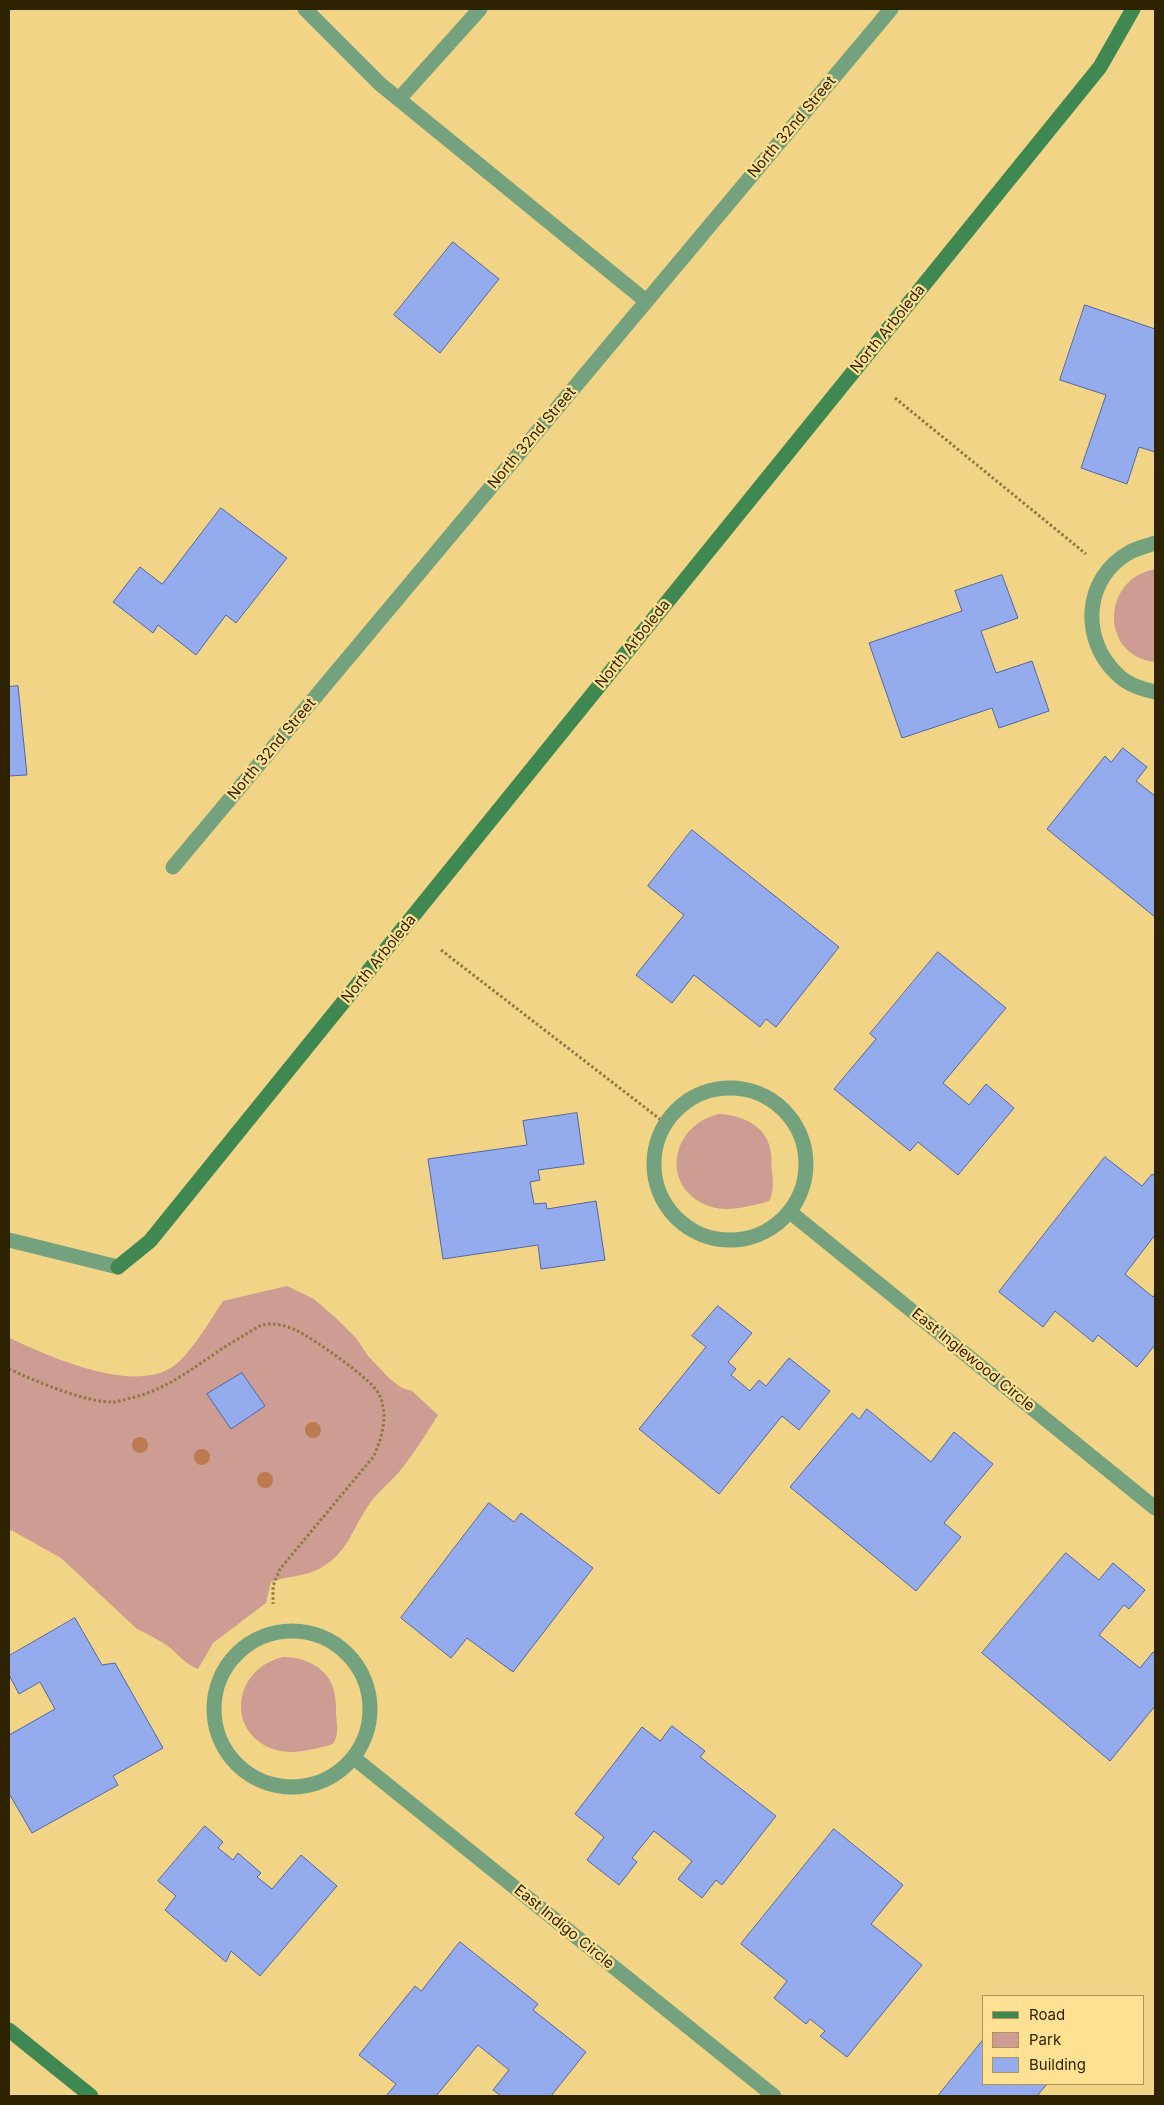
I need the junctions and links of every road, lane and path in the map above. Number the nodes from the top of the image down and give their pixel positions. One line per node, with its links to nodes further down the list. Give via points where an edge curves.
1 (305, 9): 5 (street)
2 (480, 9): 5 (street)
3 (891, 9): 6 (street, North 32nd Street)
4 (1134, 9): 15 (street, North Arboleda, via 1094,75 150,1241 118,1267)
5 (399, 99): 6 (street)
6 (646, 301): 11 (street, North 32nd Street)
7 (895, 398): 9 (path)
8 (1155, 543): 9 (street, via 1130,552)
9 (1107, 571): 10 (street, via 1096,591 1091,614 1093,637 1103,659 1118,676 1138,688)
10 (1155, 692)
11 (173, 867)
12 (441, 950): 13 (path)
13 (665, 1122): 14 (street, via 655,1146 654,1171 660,1195 674,1216 694,1231 718,1239 743,1239 766,1231); 14 (street, via 682,1105 704,1092 728,1088 753,1092 775,1103 792,1122 803,1144 806,1169 800,1194)
14 (790, 1212): 17 (street, East Inglewood Circle)
15 (9, 1240)
16 (9, 1369): 18 (path, via 82,1396 112,1402 159,1389 263,1325 279,1325 319,1344 361,1376 379,1393 383,1405 382,1437 368,1464 280,1570 273,1586)
17 (1155, 1508)
18 (273, 1604)
19 (354, 1758): 19 (street, via 366,1734 370,1707 365,1680 350,1657 329,1641 306,1633 282,1632 258,1638 238,1652 223,1671 214,1694 214,1719 221,1743 234,1763 256,1779 282,1787 309,1786 334,1776); 22 (street, East Indigo Circle)
20 (9, 2030): 21 (street)
21 (91, 2096)
22 (774, 2096)

